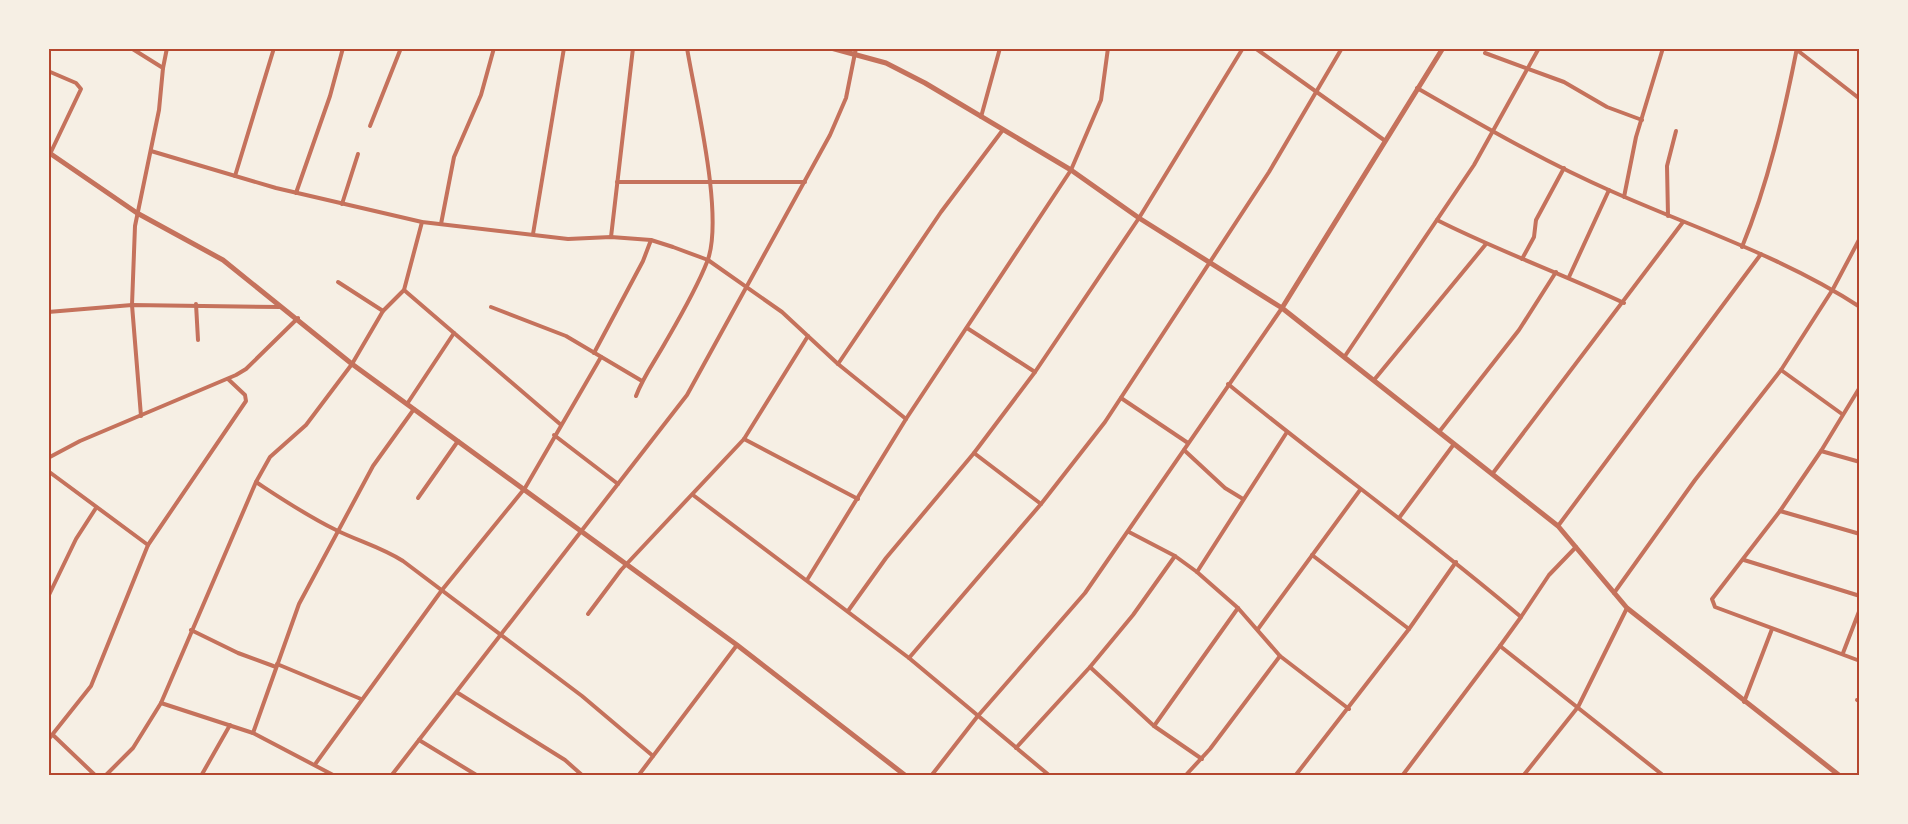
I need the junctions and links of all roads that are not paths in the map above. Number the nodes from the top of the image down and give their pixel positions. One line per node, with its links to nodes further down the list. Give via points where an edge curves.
1 (131, 48): 22 (street)
2 (167, 48): 22 (street)
3 (274, 48): 40 (street)
4 (343, 48): 45 (street)
5 (401, 48): 30 (street)
6 (494, 48): 54 (street, via 482,95 454,157)
7 (564, 48): 55 (street)
8 (633, 48): 42 (street)
9 (687, 48): 41 (street)
10 (831, 48): 20 (street)
11 (1000, 48): 28 (street)
12 (1108, 48): 39 (street, via 1101,100)
13 (1243, 48): 50 (street)
14 (1255, 48): 26 (street)
15 (1342, 48): 26 (street)
16 (1443, 48): 25 (street)
17 (1539, 48): 23 (street)
18 (1663, 48): 29 (street)
19 (1796, 48): 27 (street); 60 (street, via 1777,136)
20 (856, 51): 28 (street, via 900,69); 43 (street, via 846,99)
21 (1485, 52): 23 (street)
22 (163, 68): 35 (street)
23 (1527, 69): 29 (street, via 1564,82 1607,107); 33 (street)
24 (48, 71): 36 (street, via 81,89)
25 (1416, 88): 33 (street); 34 (street)
26 (1317, 92): 34 (street); 64 (street)
27 (1860, 99)
28 (981, 118): 31 (street)
29 (1642, 120): 46 (street)
30 (370, 126)
31 (1002, 130): 39 (street); 89 (street)
32 (1676, 131): 49 (street, via 1667,166)
33 (1494, 133): 38 (street); 51 (street)
34 (1384, 140): 77 (street)
35 (151, 151): 40 (street); 48 (street)
36 (49, 153): 48 (street)
37 (358, 154): 47 (street)
38 (1564, 168): 44 (street); 62 (street, via 1536,220 1534,237)
39 (1071, 170): 50 (street); 81 (street)
40 (235, 176): 45 (street)
41 (709, 180): 42 (street); 43 (street); 63 (street, via 712,241)
42 (617, 182): 56 (street)
43 (805, 182): 68 (street)
44 (1609, 190): 46 (street); 66 (street)
45 (296, 193): 47 (street)
46 (1624, 197): 49 (street)
47 (342, 204): 52 (street)
48 (137, 213): 73 (street); 74 (street, via 223,260)
49 (1668, 216): 53 (street)
50 (1139, 218): 64 (street); 91 (street)
51 (1437, 220): 59 (street); 86 (street)
52 (422, 222): 54 (street); 70 (street)
53 (1683, 222): 60 (street); 71 (street)
54 (441, 224): 55 (street)
55 (533, 234): 56 (street, via 568,240)
56 (611, 237): 58 (street)
57 (1860, 238): 69 (street)
58 (651, 240): 63 (street); 85 (street)
59 (1486, 244): 62 (street); 93 (street)
60 (1742, 247): 61 (street)
61 (1761, 254): 69 (street); 131 (street)
62 (1522, 259): 65 (street)
63 (708, 260): 68 (street); 94 (street)
64 (1210, 264): 77 (street); 98 (street)
65 (1556, 272): 66 (street); 106 (street, via 1519,330)
66 (1569, 277): 71 (street)
67 (338, 282): 78 (street)
68 (746, 286): 83 (street); 120 (street, via 687,395)
69 (1833, 289): 76 (street); 90 (street)
70 (404, 290): 78 (street); 82 (street)
71 (1624, 303): 118 (street)
72 (196, 304): 73 (street); 74 (street); 84 (street)
73 (132, 305): 79 (street); 102 (street)
74 (285, 307): 80 (street)
75 (491, 307): 85 (street, via 554,330)
76 (1860, 307)
77 (1282, 308): 86 (street); 95 (street)
78 (383, 311): 88 (street)
79 (48, 312)
80 (298, 317): 88 (street); 92 (street, via 246,369)
81 (967, 328): 91 (street); 103 (street)
82 (454, 333): 99 (street); 104 (street)
83 (808, 336): 89 (street); 108 (street)
84 (198, 340)
85 (594, 353): 87 (street)
86 (1345, 356): 93 (street)
87 (601, 357): 94 (street); 104 (street)
88 (352, 364): 99 (street); 119 (street, via 306,425 270,457)
89 (838, 364): 103 (street)
90 (1781, 370): 101 (street); 146 (street, via 1695,480)
91 (1035, 372): 114 (street)
92 (228, 379): 102 (street); 136 (street, via 245,395 246,401)
93 (1374, 380): 106 (street)
94 (642, 381): 97 (street)
95 (1228, 384): 105 (street); 110 (street)
96 (1860, 387): 101 (street)
97 (636, 396)
98 (1121, 398): 110 (street); 127 (street)
99 (407, 404): 100 (street)
100 (414, 409): 109 (street); 132 (street, via 373,466)
101 (1842, 414): 113 (street)
102 (141, 416): 115 (street)
103 (906, 419): 125 (street)
104 (560, 425): 107 (street)
105 (1287, 432): 122 (street); 126 (street)
106 (1439, 432): 111 (street)
107 (554, 435): 120 (street); 121 (street)
108 (744, 439): 123 (street); 125 (street)
109 (458, 441): 121 (street); 124 (street)
110 (1188, 443): 112 (street)
111 (1454, 444): 118 (street); 130 (street)
112 (1184, 450): 126 (street); 134 (street)
113 (1821, 451): 116 (street); 129 (street)
114 (974, 453): 127 (street); 152 (street, via 886,558)
115 (48, 458)
116 (1860, 462)
117 (48, 471): 128 (street)
118 (1492, 473): 131 (street)
119 (256, 482): 132 (street); 158 (street)
120 (618, 484): 133 (street)
121 (525, 488): 133 (street); 145 (street)
122 (1360, 490): 130 (street); 138 (street)
123 (693, 495): 142 (street); 144 (street)
124 (418, 498)
125 (858, 499): 144 (street)
126 (1243, 499): 143 (street)
127 (1041, 504): 164 (street)
128 (96, 508): 136 (street); 148 (street)
129 (1780, 511): 135 (street); 140 (street)
130 (1400, 518): 141 (street)
131 (1558, 526): 137 (street)
132 (337, 531): 145 (street, via 389,552); 166 (street, via 299,604)
133 (581, 531): 142 (street); 159 (street)
134 (1129, 532): 139 (street); 174 (street, via 1064,619)
135 (1860, 534)
136 (148, 545): 178 (street, via 91,686)
137 (1576, 546): 146 (street); 154 (street, via 1549,575)
138 (1312, 555): 155 (street); 156 (street)
139 (1175, 556): 143 (street); 167 (street)
140 (1744, 560): 147 (street); 157 (street, via 1712,603)
141 (1456, 561): 154 (street); 156 (street)
142 (627, 564): 153 (street); 160 (street)
143 (1197, 572): 149 (street)
144 (807, 580): 152 (street)
145 (442, 590): 159 (street); 169 (street)
146 (1614, 594): 150 (street)
147 (1860, 596)
148 (48, 597)
149 (1238, 608): 155 (street); 176 (street)
150 (1627, 608): 170 (street); 172 (street)
151 (1860, 609): 162 (street)
152 (848, 611): 164 (street)
153 (588, 614)
154 (1521, 617): 161 (street)
155 (1258, 629): 163 (street)
156 (1409, 629): 173 (street)
157 (1772, 629): 162 (street); 170 (street)
158 (191, 630): 166 (street, via 238,653); 171 (street)
159 (501, 636): 168 (street); 182 (street, via 582,696)
160 (737, 645): 182 (street); 194 (street)
161 (1500, 645): 172 (street); 199 (street)
162 (1843, 653): 165 (street)
163 (1280, 656): 173 (street); 183 (street)
164 (909, 658): 174 (street)
165 (1860, 661)
166 (276, 665): 169 (street); 177 (street)
167 (1090, 667): 176 (street); 181 (street)
168 (458, 693): 180 (street); 192 (street)
169 (361, 699): 184 (street)
170 (1744, 702): 202 (street)
171 (161, 703): 175 (street); 187 (street, via 133,748)
172 (1578, 707): 200 (street); 201 (street)
173 (1349, 709): 198 (street)
174 (977, 717): 181 (street); 195 (street)
175 (230, 725): 177 (street); 188 (street)
176 (1154, 726): 183 (street)
177 (253, 733): 184 (street)
178 (53, 735): 179 (street); 186 (street)
179 (48, 740)
180 (419, 740): 185 (street); 190 (street)
181 (1016, 748): 196 (street)
182 (653, 756): 193 (street)
183 (1202, 759): 197 (street)
184 (316, 763): 189 (street)
185 (469, 774): 191 (street)
186 (96, 776)
187 (105, 776)
188 (201, 776)
189 (335, 776)
190 (392, 776)
191 (477, 776)
192 (584, 776)
193 (638, 776)
194 (906, 776)
195 (931, 776)
196 (1050, 776)
197 (1185, 776)
198 (1295, 776)
199 (1402, 776)
200 (1523, 776)
201 (1664, 776)
202 (1840, 776)

